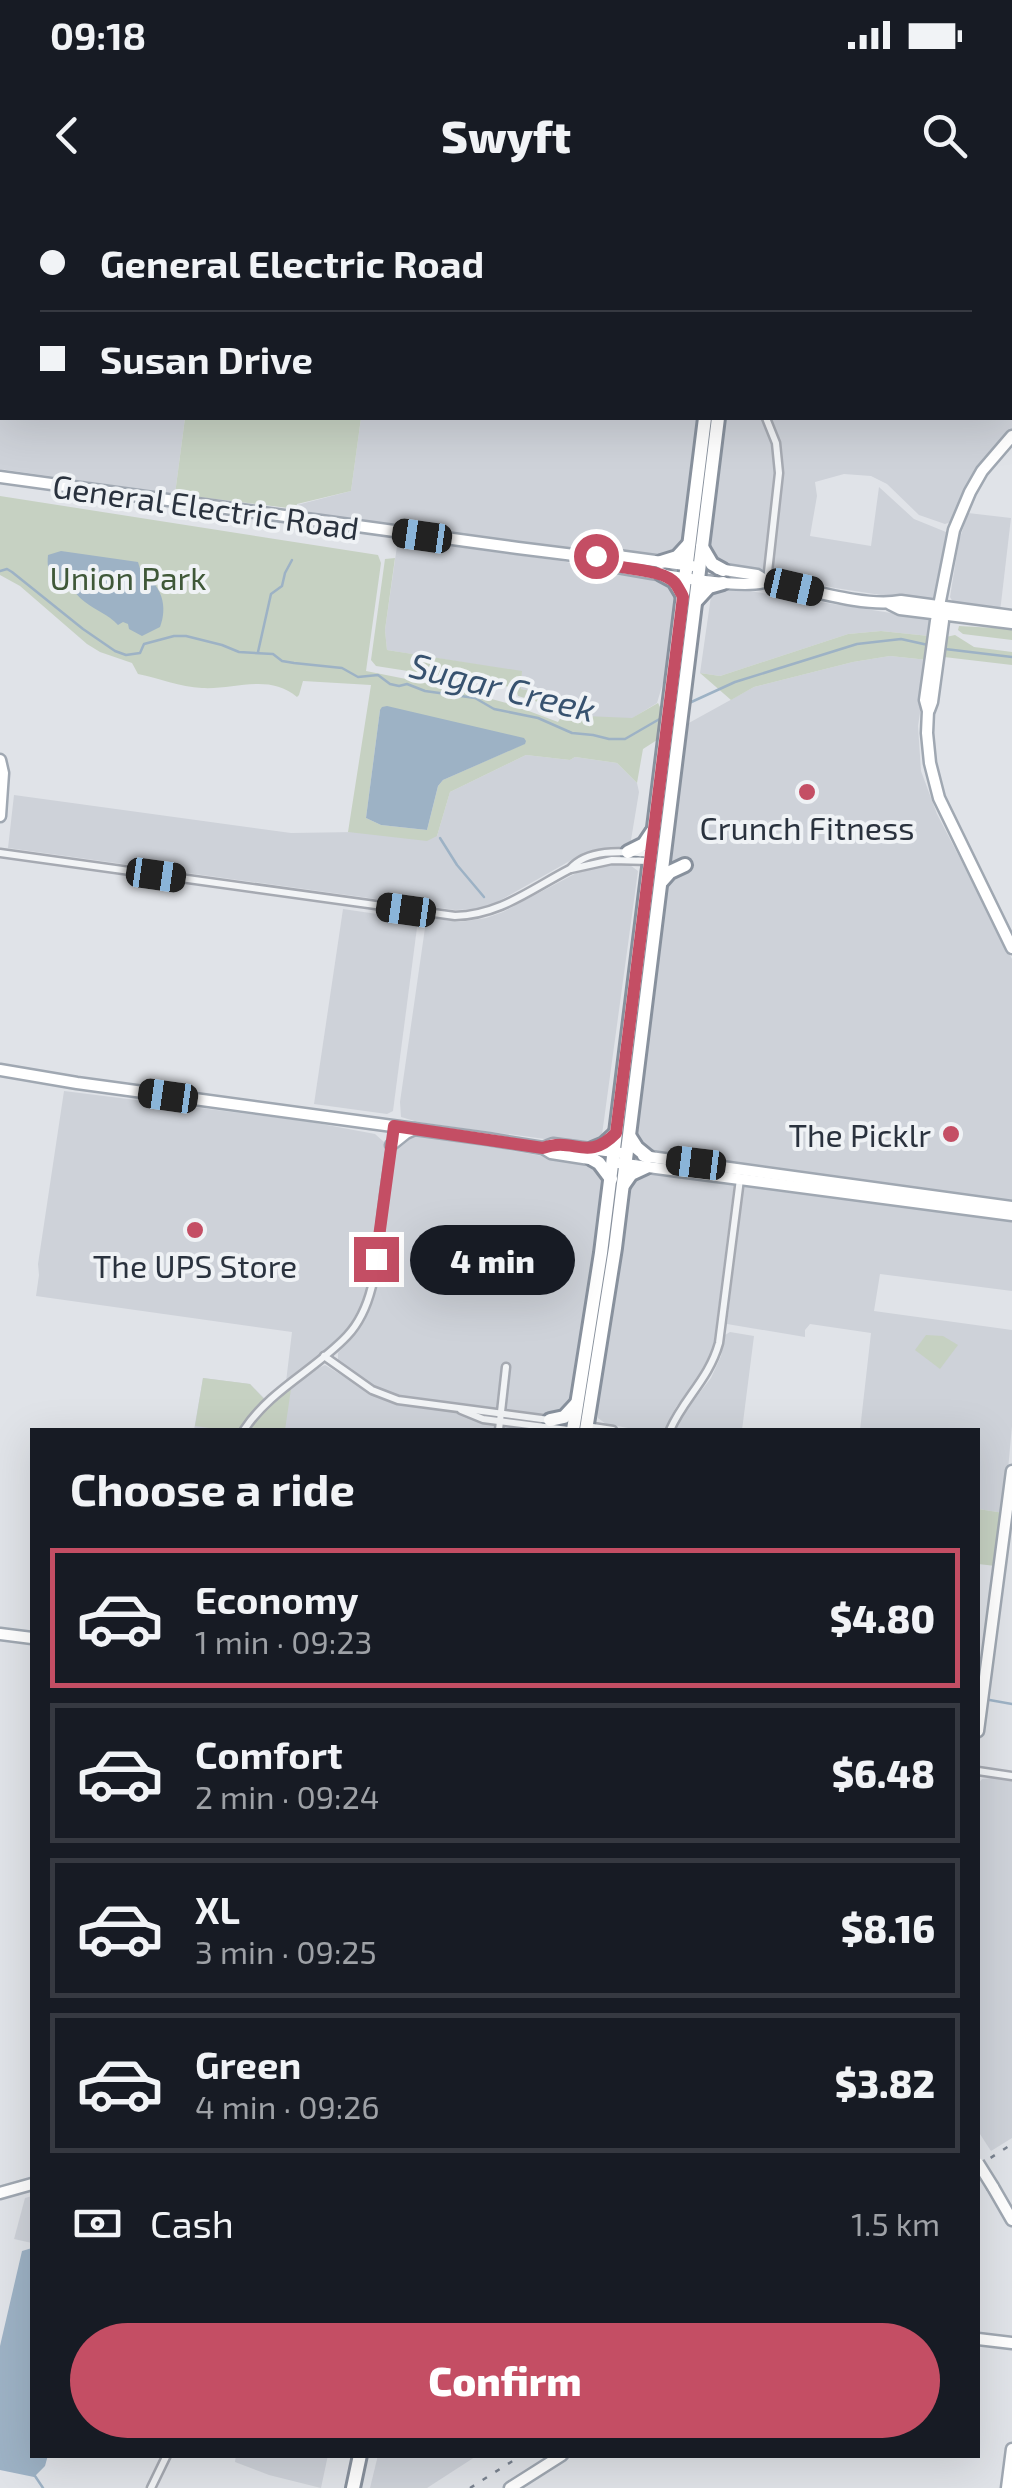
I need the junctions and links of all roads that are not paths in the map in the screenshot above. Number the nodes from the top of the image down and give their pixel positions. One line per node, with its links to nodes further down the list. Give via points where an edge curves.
1 (705, 420): 6 (highway)
2 (718, 420): 6 (highway)
3 (767, 420): 10 (street, via 779,473)
4 (1012, 436): 12 (main road, via 982,471 961,512)
5 (0, 478): 7 (main road, General Electric Road)
6 (696, 545): 7 (highway); 8 (highway); 9 (highway)
7 (661, 568): 8 (main road, General Electric Road); 11 (highway)
8 (693, 572): 9 (main road, General Electric Road); 11 (highway)
9 (724, 576): 10 (main road, General Electric Road); 11 (highway)
10 (767, 581): 12 (main road, General Electric Road)
11 (689, 600): 16 (highway, via 672,688); 16 (highway, via 680,730)
12 (940, 612): 13 (main road, General Electric Road); 21 (main road, via 928,748 939,798)
13 (1012, 620)
14 (0, 760): 15 (main road)
15 (0, 816)
16 (660, 832): 18 (highway); 19 (highway); 20 (highway, via 684,861)
17 (0, 853): 18 (street, via 455,916 502,907 581,860 604,853)
18 (628, 856): 19 (street); 20 (highway)
19 (655, 857): 20 (highway)
20 (654, 883): 25 (highway)
21 (1012, 948)
22 (0, 1070): 23 (main road)
23 (394, 1126): 24 (main road); 26 (street)
24 (416, 1129): 26 (main road); 27 (main road)
25 (623, 1134): 27 (highway); 28 (highway); 29 (highway)
26 (392, 1145): 36 (street, via 369,1295 354,1328)
27 (592, 1154): 28 (main road); 31 (highway)
28 (620, 1158): 29 (main road); 31 (highway)
29 (647, 1162): 30 (main road); 31 (highway); 32 (main road)
30 (740, 1178): 33 (main road); 43 (street, via 719,1343)
31 (617, 1182): 38 (highway)
32 (883, 1189): 33 (main road); 34 (main road)
33 (838, 1192): 35 (main road)
34 (1012, 1207)
35 (1012, 1215)
36 (324, 1356): 39 (street, via 387,1397); 41 (street, via 272,1397)
37 (506, 1367): 39 (street)
38 (585, 1400): 40 (highway); 40 (highway, via 568,1414); 42 (highway)
39 (500, 1421): 40 (street)
40 (569, 1427)
41 (246, 1428)
42 (606, 1428)
43 (671, 1428)
44 (1012, 1471): 47 (main road)
45 (0, 1634): 46 (main road)
46 (30, 1638)
47 (980, 1714)
48 (980, 1771): 49 (street)
49 (1012, 1776)
50 (980, 2166): 53 (main road, bridge)
51 (30, 2185): 52 (main road)
52 (0, 2193)
53 (1012, 2220)
54 (980, 2339): 55 (main road)
55 (1012, 2343)
56 (1012, 2449): 65 (main road)
57 (166, 2458): 61 (street)
58 (350, 2458): 62 (highway)
59 (359, 2458): 63 (highway)
60 (557, 2458): 64 (main road)
61 (151, 2488)
62 (344, 2488)
63 (353, 2488)
64 (510, 2488)
65 (1007, 2488)

